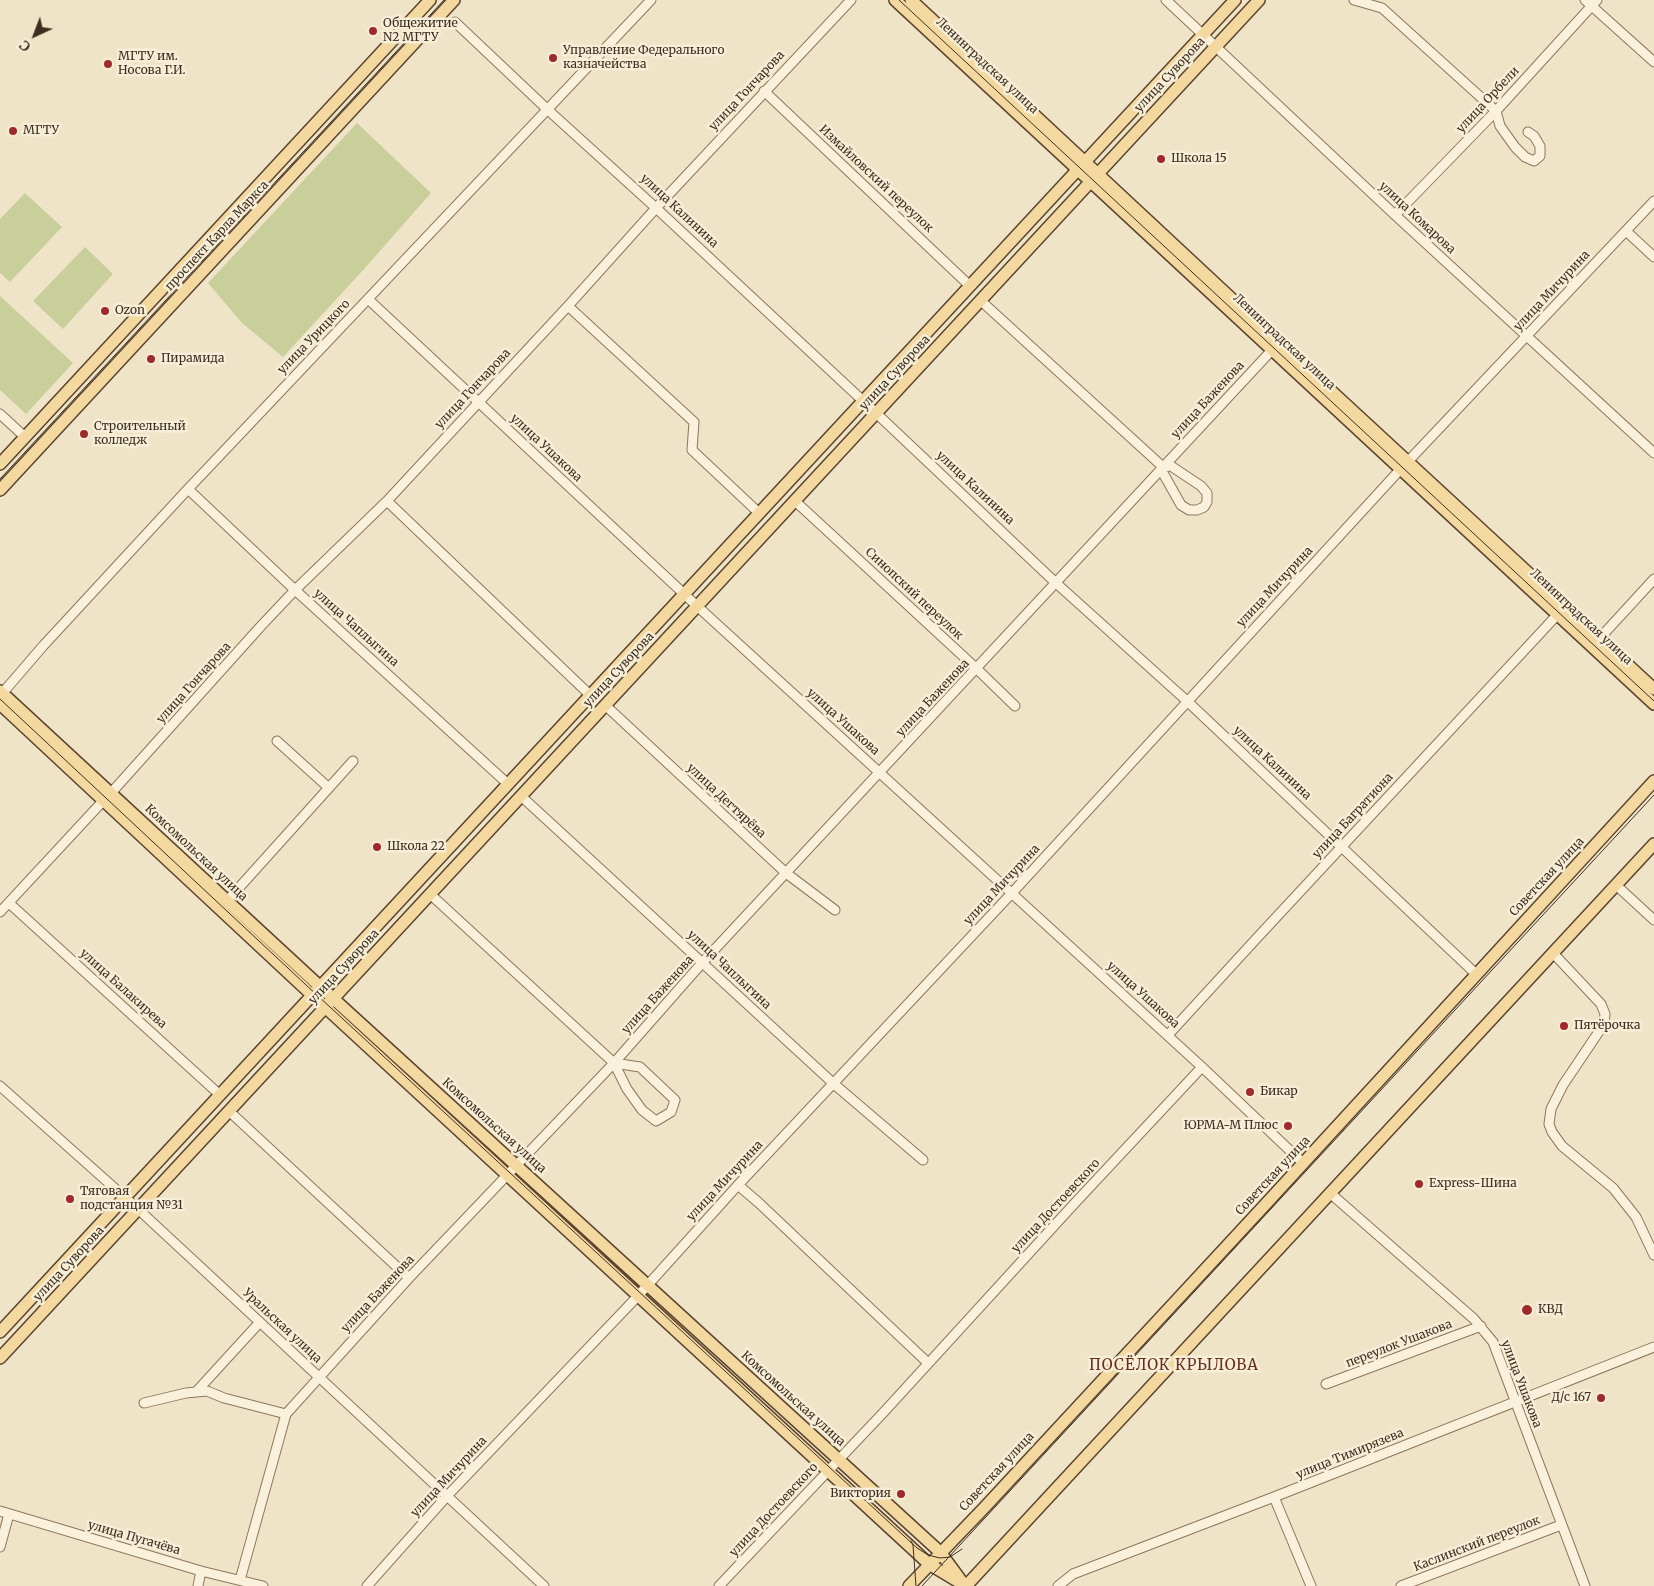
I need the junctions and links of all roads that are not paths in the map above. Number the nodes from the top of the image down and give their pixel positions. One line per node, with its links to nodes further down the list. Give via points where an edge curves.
1 (454, 0): 12 (main road, проспект Карла Маркса)
2 (651, 0): 18 (street, улица Урицкого)
3 (851, 0): 17 (street, улица Гончарова)
4 (895, 0): 21 (main road, Ленинградская улица)
5 (911, 0): 21 (main road, Ленинградская улица)
6 (1166, 0): 14 (street, улица Комарова)
7 (1235, 0): 14 (main road, улица Суворова)
8 (1259, 0): 15 (main road, улица Суворова)
9 (1354, 0): 19 (street, via 1382,8)
10 (425, 2): 12 (main road); 38 (main road, проспект Карла Маркса)
11 (1591, 2): 16 (street); 19 (street, улица Орбели)
12 (438, 17): 44 (main road, проспект Карла Маркса)
13 (455, 22): 18 (street, улица Калинина)
14 (1204, 34): 15 (street, улица Комарова); 21 (main road, улица Суворова)
15 (1216, 46): 22 (main road, улица Суворова); 25 (street, улица Комарова)
16 (1654, 62)
17 (764, 91): 24 (street, улица Гончарова); 28 (street, Измайловский переулок)
18 (548, 110): 24 (street, улица Калинина); 29 (street, улица Урицкого)
19 (1496, 111): 20 (street, via 1500,126 1515,147 1525,158 1534,161 1540,156 1540,146); 25 (street, улица Орбели)
20 (1528, 132)
21 (1082, 165): 22 (main road, Ленинградская улица); 28 (main road, улица Суворова)
22 (1094, 177): 30 (main road, улица Суворова); 33 (main road, Ленинградская улица); 41 (main road, Ленинградская улица)
23 (1654, 201): 26 (street, улица Мичурина)
24 (656, 208): 31 (street, улица Гончарова); 35 (street, улица Калинина)
25 (1395, 215): 32 (street, улица Комарова)
26 (1626, 231): 27 (street); 32 (street, улица Мичурина)
27 (1654, 257)
28 (969, 285): 35 (main road, улица Суворова)
29 (368, 299): 34 (street, улица Ушакова); 43 (street, улица Урицкого)
30 (980, 300): 36 (main road, улица Суворова); 42 (street)
31 (568, 306): 34 (street, улица Гончарова); 47 (street, via 694,422 692,450)
32 (1527, 336): 39 (street, улица Комарова); 41 (street, улица Мичурина)
33 (1272, 350): 41 (main road, Ленинградская улица); 42 (street, улица Баженова)
34 (478, 401): 46 (street, улица Гончарова); 51 (street, улица Ушакова)
35 (864, 402): 36 (street, улица Калинина); 47 (main road, улица Суворова)
36 (876, 413): 45 (main road, улица Суворова); 49 (street, улица Калинина)
37 (0, 414): 38 (street)
38 (25, 437): 40 (main road, проспект Карла Маркса)
39 (1654, 452)
40 (0, 464)
41 (1404, 465): 53 (main road, Ленинградская улица); 54 (main road, Ленинградская улица); 59 (street, улица Мичурина)
42 (1164, 467): 42 (street, via 1171,466 1201,486 1207,493 1204,508 1189,510 1182,505 1163,473); 49 (street, улица Баженова)
43 (188, 489): 50 (street, улица Чаплыгина); 57 (street, улица Урицкого)
44 (0, 490)
45 (795, 500): 52 (main road, улица Суворова); 55 (street, Синопский переулок)
46 (387, 501): 50 (street, улица Гончарова); 58 (street)
47 (758, 513): 51 (main road, улица Суворова)
48 (1654, 579): 54 (street)
49 (1056, 584): 55 (street, улица Баженова); 59 (street, улица Калинина)
50 (295, 590): 67 (street, улица Чаплыгина); 70 (street, улица Гончарова)
51 (684, 594): 52 (street, улица Ушакова); 58 (main road, улица Суворова)
52 (697, 606): 61 (main road, улица Суворова); 65 (street, улица Ушакова)
53 (1558, 614): 60 (main road, Ленинградская улица); 72 (street, улица Багратиона)
54 (1599, 639): 56 (main road, Ленинградская улица)
55 (977, 669): 62 (street, Синопский переулок); 65 (street, улица Баженова)
56 (1654, 689)
57 (1, 696): 70 (main road, Комсомольская улица)
58 (590, 696): 67 (main road, улица Суворова)
59 (1187, 701): 72 (street, улица Калинина); 75 (street, улица Мичурина)
60 (1654, 704)
61 (605, 705): 69 (main road, улица Суворова); 73 (street, улица Дегтярёва)
62 (1015, 706)
63 (277, 741): 68 (street)
64 (353, 762): 68 (street)
65 (880, 773): 73 (street, улица Баженова); 75 (street, улица Ушакова)
66 (1654, 781): 84 (main road, Советская улица)
67 (508, 784): 85 (main road, улица Суворова)
68 (328, 788): 77 (street)
69 (521, 796): 76 (main road, улица Суворова); 83 (street, улица Чаплыгина)
70 (107, 797): 77 (main road, Комсомольская улица); 78 (street, улица Гончарова); 85 (main road, Комсомольская улица)
71 (1654, 844): 74 (main road)
72 (1341, 847): 84 (street, улица Калинина); 88 (street, улица Багратиона)
73 (786, 873): 79 (street, улица Дегтярёва); 83 (street, улица Баженова)
74 (1616, 885): 81 (street); 82 (main road)
75 (1012, 893): 88 (street, улица Ушакова); 91 (street, улица Мичурина)
76 (430, 894): 86 (main road, улица Суворова); 89 (street)
77 (227, 900): 85 (main road, Комсомольская улица)
78 (8, 903): 80 (street, улица Гончарова); 93 (street, улица Балакирева)
79 (835, 910)
80 (0, 912)
81 (1654, 920)
82 (1552, 953): 100 (main road); 103 (street, via 1601,1004 1605,1014 1604,1024 1563,1085 1551,1109 1549,1124 1562,1146 1613,1188 1636,1217)
83 (702, 963): 89 (street, улица Баженова); 91 (street, улица Чаплыгина)
84 (1476, 974): 96 (main road, Советская улица)
85 (316, 991): 86 (main road, Комсомольская улица); 87 (main road, Комсомольская улица); 93 (main road, улица Суворова)
86 (334, 998): 87 (main road, улица Суворова); 97 (main road, Комсомольская улица)
87 (325, 1007): 94 (main road, улица Суворова); 98 (main road, Комсомольская улица)
88 (1168, 1036): 90 (street, улица Ушакова)
89 (614, 1063): 89 (street, via 642,1110 656,1121 671,1112 674,1100 640,1067); 97 (street, улица Баженова)
90 (1202, 1067): 96 (street, улица Ушакова); 112 (street, улица Достоевского)
91 (834, 1084): 95 (street, улица Чаплыгина); 99 (street, улица Мичурина)
92 (0, 1086): 101 (street, Уральская улица)
93 (220, 1095): 101 (main road, улица Суворова)
94 (230, 1112): 102 (main road, улица Суворова); 104 (street)
95 (923, 1160)
96 (1302, 1163): 126 (main road, Советская улица)
97 (517, 1166): 98 (street, улица Баженова); 105 (main road, Комсомольская улица)
98 (508, 1175): 104 (street, улица Баженова); 106 (main road, Комсомольская улица)
99 (738, 1186): 105 (street, улица Мичурина); 112 (street)
100 (1330, 1193): 108 (street, улица Ушакова); 136 (main road)
101 (124, 1198): 102 (street, Уральская улица); 109 (main road, улица Суворова)
102 (138, 1210): 107 (street, Уральская улица); 111 (main road, улица Суворова)
103 (1654, 1255)
104 (409, 1278): 113 (street, улица Баженова)
105 (647, 1285): 106 (street, улица Мичурина); 119 (main road, Комсомольская улица)
106 (638, 1295): 120 (main road, Комсомольская улица); 121 (street, улица Мичурина)
107 (260, 1322): 113 (street, Уральская улица); 115 (street)
108 (1481, 1326): 114 (street, переулок Ушакова); 116 (street, улица Ушакова, via 1492,1342)
109 (0, 1332)
110 (1654, 1347): 116 (street, улица Тимирязева)
111 (0, 1358)
112 (928, 1363): 119 (street, улица Достоевского)
113 (319, 1377): 118 (street, улица Баженова); 121 (street, Уральская улица)
114 (1326, 1384)
115 (196, 1392): 117 (street); 118 (street, via 207,1391)
116 (1515, 1402): 122 (street, улица Тимирязева); 124 (street, улица Ушакова)
117 (144, 1403)
118 (286, 1414): 129 (street, улица Баженова)
119 (840, 1460): 120 (street, улица Достоевского); 126 (main road, Комсомольская улица)
120 (828, 1470): 127 (main road, Комсомольская улица); 134 (street, улица Достоевского)
121 (447, 1496): 132 (street, улица Мичурина); 133 (street, Уральская улица)
122 (1274, 1497): 137 (street, улица Тимирязева, via 1073,1574); 138 (street)
123 (4, 1512): 125 (street); 128 (street, улица Пугачёва)
124 (1561, 1526): 139 (street, Каслинский переулок); 140 (street, улица Ушакова)
125 (0, 1547)
126 (940, 1552): 127 (main road, Советская улица); 136 (main road, Комсомольская улица)
127 (929, 1564): 135 (main road, Советская улица); 136 (main road, Комсомольская улица)
128 (202, 1571): 129 (street, улица Пугачёва); 130 (street)
129 (240, 1580): 131 (street, улица Пугачёва)
130 (198, 1586)
131 (263, 1586)
132 (367, 1586)
133 (544, 1586)
134 (720, 1586)
135 (909, 1586)
136 (965, 1586)
137 (1058, 1586)
138 (1311, 1586)
139 (1401, 1586)
140 (1584, 1586)

